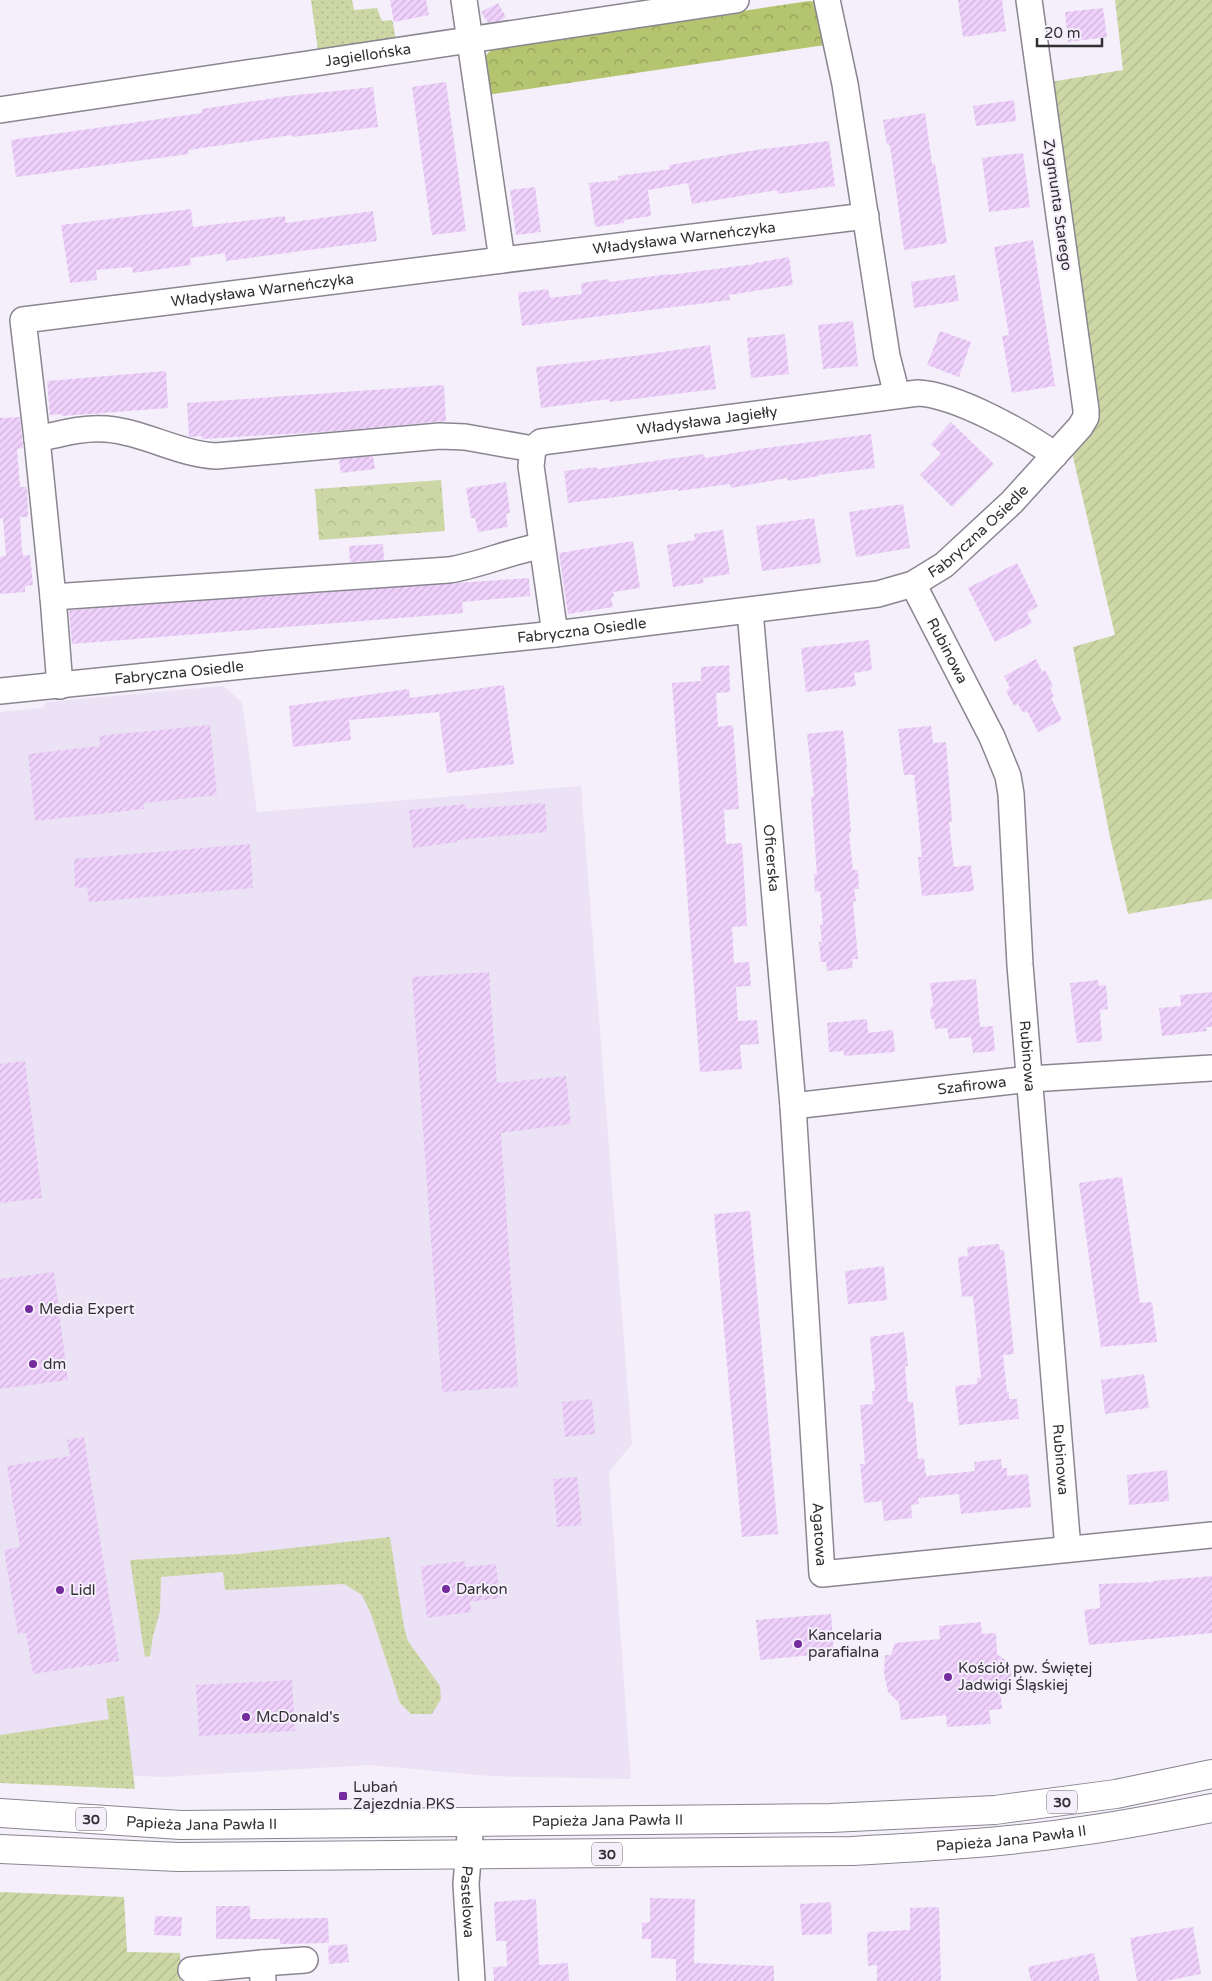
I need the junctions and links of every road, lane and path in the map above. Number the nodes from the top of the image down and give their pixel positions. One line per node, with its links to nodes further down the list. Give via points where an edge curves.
1 (464, 0): 5 (street)
2 (736, 0): 5 (street, Jagiellońska)
3 (827, 0): 7 (street, via 845,84)
4 (1029, 0): 10 (street, Zygmunta Starego)
5 (471, 41): 6 (street, Jagiellońska); 8 (street)
6 (0, 110)
7 (866, 216): 8 (street, Władysława Warneńczyka); 9 (street, via 886,356)
8 (502, 260): 11 (street, Władysława Warneńczyka, via 23,320)
9 (897, 395): 12 (street, Władysława Jagiełły, via 545,441); 13 (street, Władysława Jagiełły, via 924,393 942,397 1006,425)
10 (1086, 410): 13 (street, Fabryczna Osiedle, via 1083,423)
11 (37, 439): 12 (street, via 83,429 108,429 193,453 216,456 440,436); 16 (street)
12 (533, 449): 14 (street, via 531,466)
13 (1055, 455): 15 (street, Fabryczna Osiedle, via 975,537 944,565)
14 (542, 546): 16 (street, via 449,570); 18 (street)
15 (913, 584): 17 (street, Fabryczna Osiedle, via 878,594); 22 (street, Rubinowa, via 992,737 1008,776)
16 (53, 597): 19 (street)
17 (750, 611): 18 (street, Fabryczna Osiedle); 23 (street, Oficerska)
18 (555, 634): 19 (street, Fabryczna Osiedle)
19 (60, 686): 20 (street, Fabryczna Osiedle)
20 (0, 691)
21 (1212, 1068): 22 (street, Szafirowa)
22 (1030, 1079): 23 (street, Szafirowa); 25 (street, Rubinowa)
23 (793, 1106): 25 (street, Agatowa, via 822,1574)
24 (1212, 1536): 25 (street, Agatowa)
25 (1068, 1549)
26 (1212, 1774): 29 (main road, Papieża Jana Pawła II / 30, via 1116,1794 976,1811 831,1818)
27 (1212, 1808): 31 (main road, Papieża Jana Pawła II / 30, via 1072,1833 926,1847 851,1851)
28 (0, 1813): 29 (main road, Papieża Jana Pawła II / 30, via 182,1825)
29 (471, 1822): 31 (street, Pastelowa)
30 (0, 1849): 31 (main road, Papieża Jana Pawła II / 30, via 178,1857)
31 (469, 1854): 35 (street, Pastelowa, via 466,1884)
32 (305, 1960): 34 (street)
33 (191, 1970): 34 (street)
34 (262, 1972)
35 (472, 1981)

